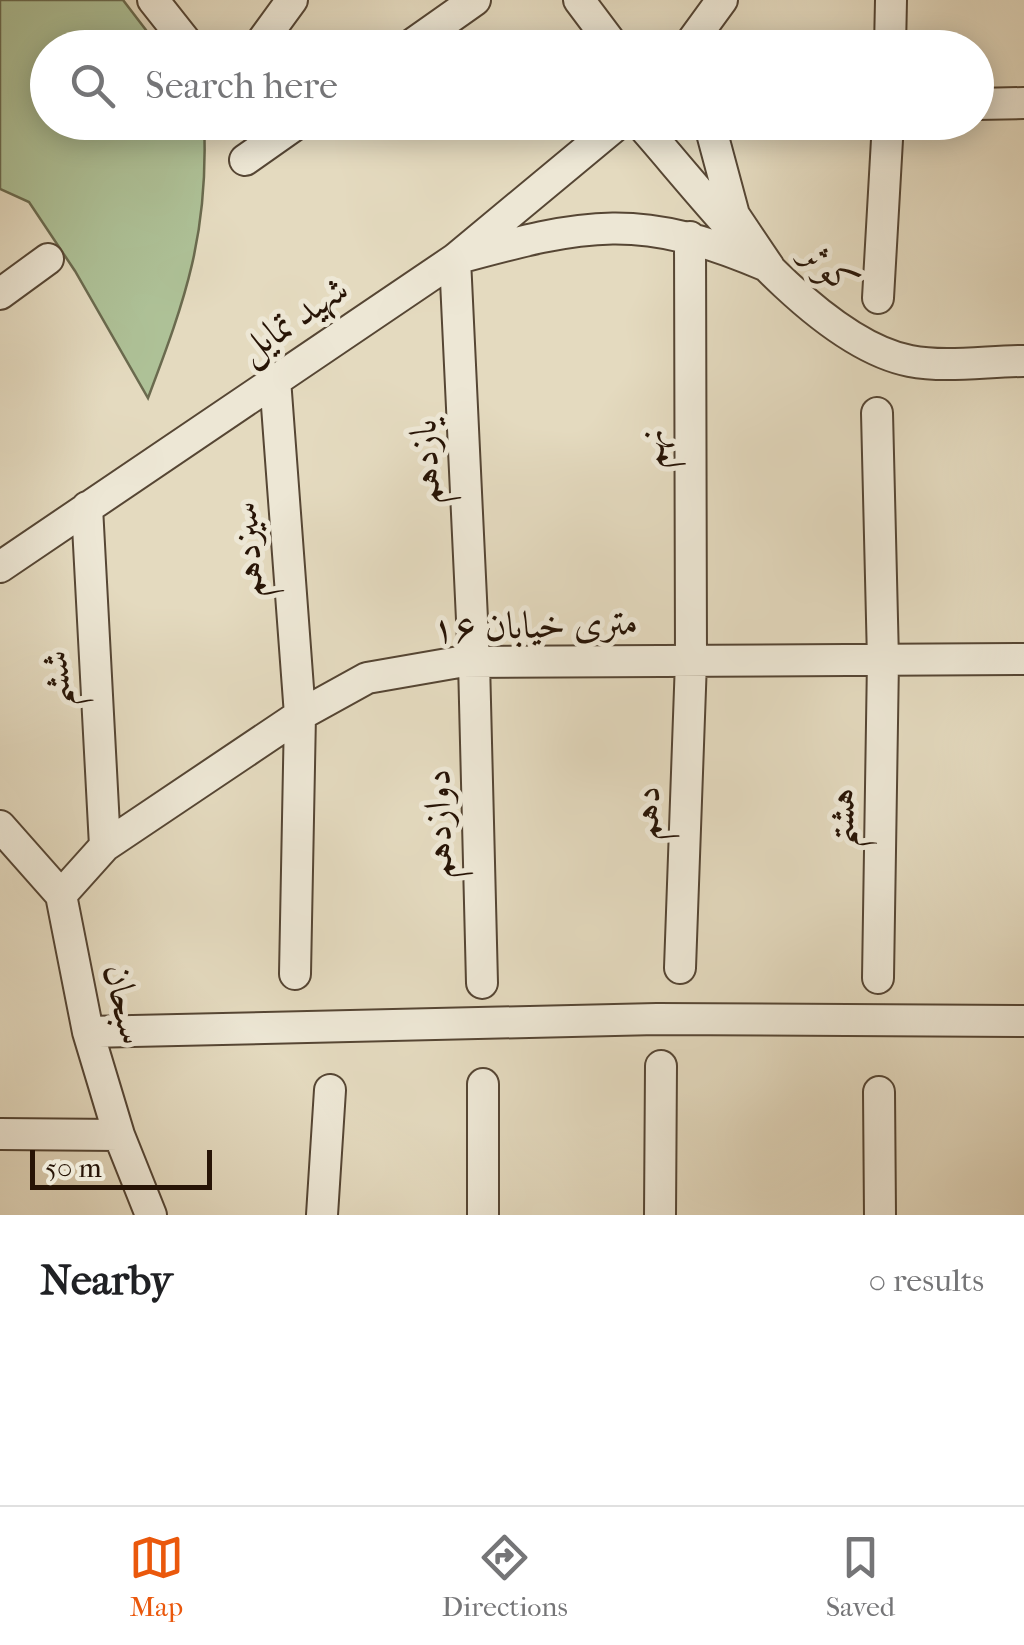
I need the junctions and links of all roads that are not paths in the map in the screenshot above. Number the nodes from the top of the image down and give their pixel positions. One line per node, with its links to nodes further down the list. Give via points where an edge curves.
1 (154, 0): 6 (street)
2 (292, 0): 7 (street)
3 (476, 0): 8 (street)
4 (578, 0): 9 (street)
5 (891, 0): 10 (street)
6 (178, 30)
7 (270, 30)
8 (433, 30)
9 (601, 30)
10 (890, 30)
11 (994, 104): 12 (street)
12 (1024, 104)
13 (274, 140): 18 (street)
14 (598, 140): 21 (street, شهید تمایل)
15 (655, 140): 22 (street, کوثر)
16 (714, 140): 22 (street, via 734,215)
17 (887, 140): 24 (street)
18 (245, 160)
19 (690, 237): 21 (street, via 632,226 562,230); 22 (street); 32 (street, نهم)
20 (48, 259): 23 (street)
21 (456, 259): 26 (street, شهید تمایل); 33 (street, یازدهم)
22 (768, 267): 25 (street, کوثر, via 840,330 909,361)
23 (0, 294)
24 (878, 298)
25 (1024, 361)
26 (275, 378): 28 (street, شهید تمایل); 34 (street, سیزدهم)
27 (877, 413): 30 (street, هشتم)
28 (87, 508): 29 (street, شهید تمایل); 36 (street, ششم)
29 (0, 567)
30 (883, 660): 31 (street, ۱۶ متری خیابان); 32 (street, ۱۶ متری خیابان); 40 (street, هشتم)
31 (1024, 660)
32 (691, 661): 33 (street, ۱۶ متری خیابان); 38 (street, دهم)
33 (474, 662): 34 (street, ۱۶ متری خیابان, via 367,678); 41 (street, دوازدهم)
34 (300, 715): 36 (street, ۱۶ متری خیابان); 39 (street, سیزدهم)
35 (0, 826): 37 (street)
36 (105, 846): 37 (street, ۱۶ متری خیابان)
37 (61, 895): 43 (street, سبحان)
38 (680, 968)
39 (295, 974)
40 (878, 978)
41 (482, 984)
42 (1024, 1022): 43 (street, via 656,1019)
43 (88, 1032): 49 (street, سبحان)
44 (661, 1066): 53 (street)
45 (483, 1084): 52 (street)
46 (330, 1090): 51 (street)
47 (879, 1092): 54 (street)
48 (0, 1134): 49 (street)
49 (119, 1135): 50 (street, سبحان)
50 (151, 1215)
51 (322, 1215)
52 (483, 1215)
53 (660, 1215)
54 (880, 1215)

